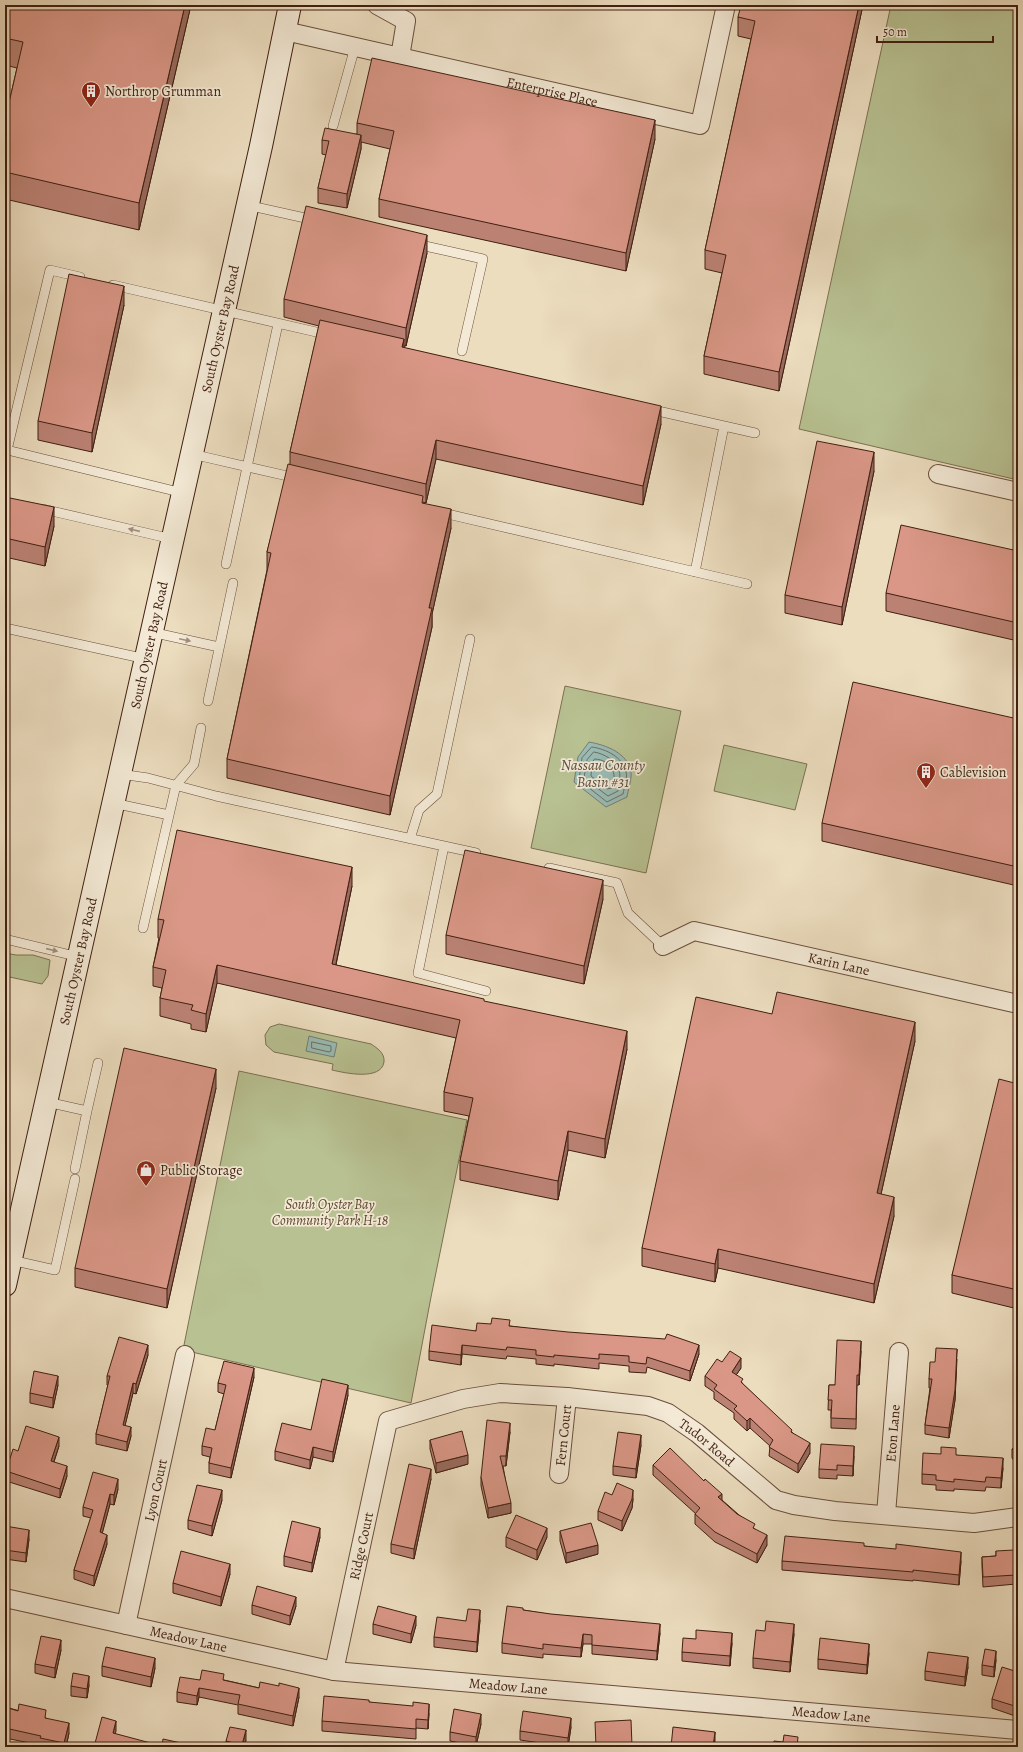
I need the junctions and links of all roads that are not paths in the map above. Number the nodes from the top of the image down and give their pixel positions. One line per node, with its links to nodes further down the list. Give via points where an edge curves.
1 (290, 5): 4 (main road, South Oyster Bay Road)
2 (376, 5): 6 (street, via 406,21)
3 (726, 5): 6 (street, Enterprise Place, via 700,125)
4 (285, 31): 5 (street, Enterprise Place); 8 (main road, South Oyster Bay Road)
5 (355, 47): 6 (street, Enterprise Place); 7 (lane)
6 (400, 57)
7 (333, 126)
8 (248, 205): 9 (lane); 13 (main road, South Oyster Bay Road)
9 (320, 222)
10 (406, 241): 16 (lane, via 483,259)
11 (87, 279): 25 (lane, via 50,270 7,450)
12 (102, 282): 13 (lane)
13 (224, 311): 14 (lane); 20 (main road, South Oyster Bay Road)
14 (278, 324): 15 (lane); 21 (lane)
15 (339, 338)
16 (462, 351)
17 (639, 406): 18 (lane)
18 (724, 426): 19 (lane); 30 (lane)
19 (755, 433)
20 (191, 454): 21 (lane); 25 (main road, South Oyster Bay Road)
21 (247, 467): 23 (lane); 29 (lane)
22 (938, 474): 24 (street)
23 (309, 481)
24 (1018, 492)
25 (183, 493): 28 (main road, South Oyster Bay Road)
26 (35, 507): 28 (lane, one-way to 26)
27 (432, 510): 30 (lane)
28 (172, 539): 34 (main road, South Oyster Bay Road)
29 (226, 564)
30 (695, 572): 32 (lane)
31 (233, 583): 36 (lane)
32 (747, 584)
33 (5, 628): 37 (lane)
34 (151, 632): 36 (lane, one-way to 36); 37 (main road, South Oyster Bay Road)
35 (470, 639): 44 (lane, via 437,794 419,810)
36 (219, 647): 38 (lane)
37 (146, 659): 40 (main road, South Oyster Bay Road)
38 (208, 701)
39 (201, 728): 41 (lane, via 194,764)
40 (120, 774): 41 (lane); 42 (main road, South Oyster Bay Road)
41 (176, 785): 43 (lane); 44 (lane)
42 (113, 803): 43 (lane); 51 (main road, South Oyster Bay Road)
43 (169, 815): 48 (lane)
44 (410, 839): 45 (lane)
45 (444, 846): 46 (lane); 52 (lane, via 418,973)
46 (488, 855)
47 (541, 866): 50 (lane, via 617,883 628,914)
48 (143, 928)
49 (5, 939): 51 (lane, one-way to 51)
50 (663, 946): 53 (street, Karin Lane, via 694,931)
51 (79, 957): 55 (main road, South Oyster Bay Road)
52 (486, 991)
53 (1018, 1004)
54 (98, 1063): 56 (lane)
55 (47, 1102): 56 (lane); 59 (main road, South Oyster Bay Road)
56 (87, 1111): 57 (lane)
57 (75, 1169)
58 (75, 1179): 59 (lane, via 55,1270)
59 (11, 1260): 60 (main road, South Oyster Bay Road)
60 (5, 1285)
61 (899, 1352): 66 (street, Eton Lane)
62 (185, 1355): 69 (street, Lyon Court)
63 (567, 1397): 64 (street, Tudor Road, via 500,1393 463,1399); 65 (street, Fern Court); 66 (street, Tudor Road, via 648,1406 668,1413 697,1433 776,1500 835,1511)
64 (388, 1421): 70 (street, Ridge Court)
65 (559, 1474)
66 (886, 1514): 67 (street, Tudor Road, via 974,1523)
67 (1018, 1517)
68 (5, 1598): 69 (street, Meadow Lane)
69 (126, 1625): 70 (street, Meadow Lane)
70 (334, 1671): 71 (street, Meadow Lane)
71 (1018, 1730)

